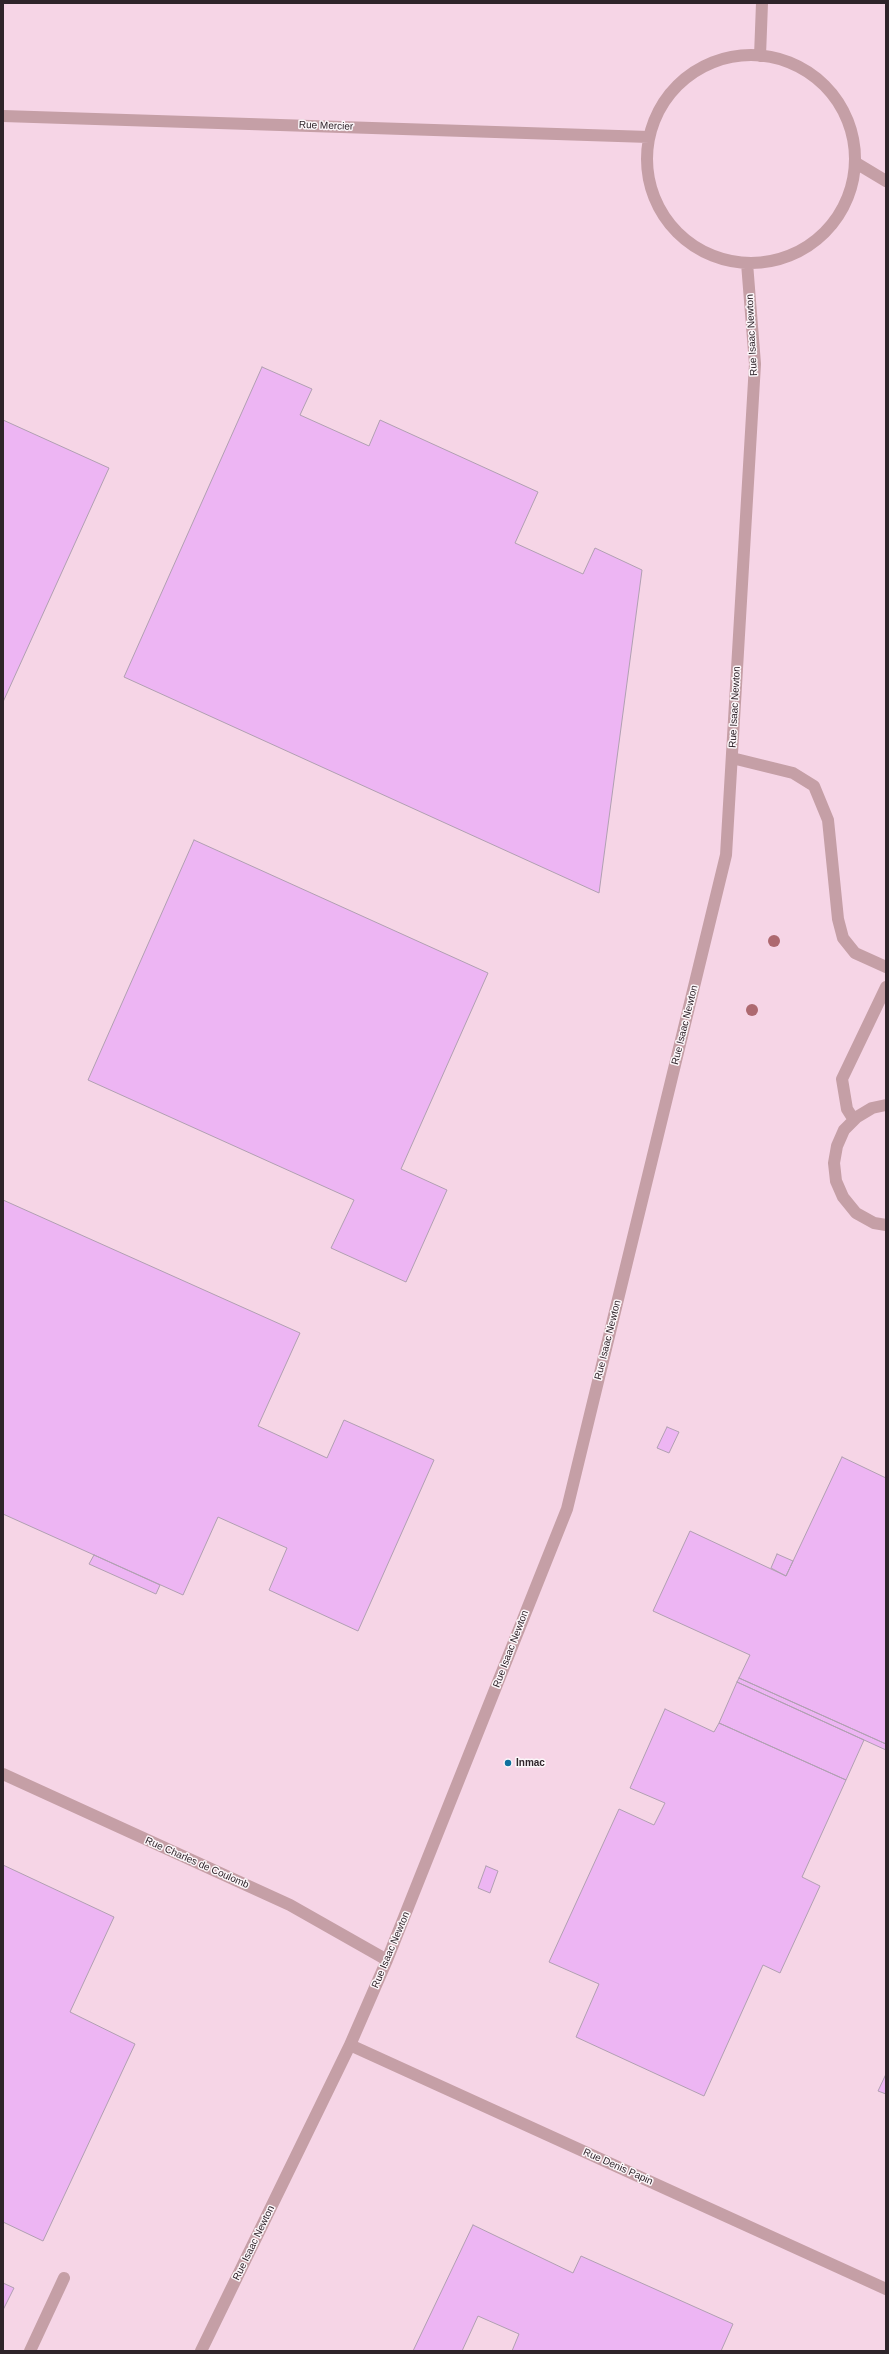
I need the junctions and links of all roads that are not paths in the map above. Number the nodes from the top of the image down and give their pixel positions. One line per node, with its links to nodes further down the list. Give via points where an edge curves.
1 (762, 3): 2 (street)
2 (760, 56): 4 (street, via 738,55 708,64 681,82 661,107); 5 (street, via 775,57 808,71 834,96 851,128)
3 (3, 116): 4 (street, Rue Mercier)
4 (649, 137): 7 (street, via 647,173 659,207 681,236 711,256)
5 (856, 163): 6 (street); 7 (street, via 850,195 834,224 809,246 779,260)
6 (886, 181)
7 (747, 264): 8 (street, Rue Isaac Newton, via 755,364)
8 (732, 758): 9 (street, via 793,773 814,786 828,820 838,919 843,938 855,953); 15 (street, Rue Isaac Newton, via 726,855 567,1508)
9 (886, 967)
10 (886, 987): 12 (street, via 842,1079 847,1109)
11 (886, 1105): 12 (street, via 872,1108)
12 (854, 1120): 13 (street, via 844,1130 837,1146 834,1164 836,1181 843,1197 856,1213 874,1223)
13 (886, 1225)
14 (3, 1774): 15 (street, Rue Charles de Coulomb, via 290,1905)
15 (388, 1960): 16 (street, Rue Isaac Newton)
16 (350, 2045): 18 (street, Rue Denis Papin); 20 (street, Rue Isaac Newton)
17 (64, 2278): 19 (street)
18 (886, 2288)
19 (30, 2351)
20 (201, 2351)

